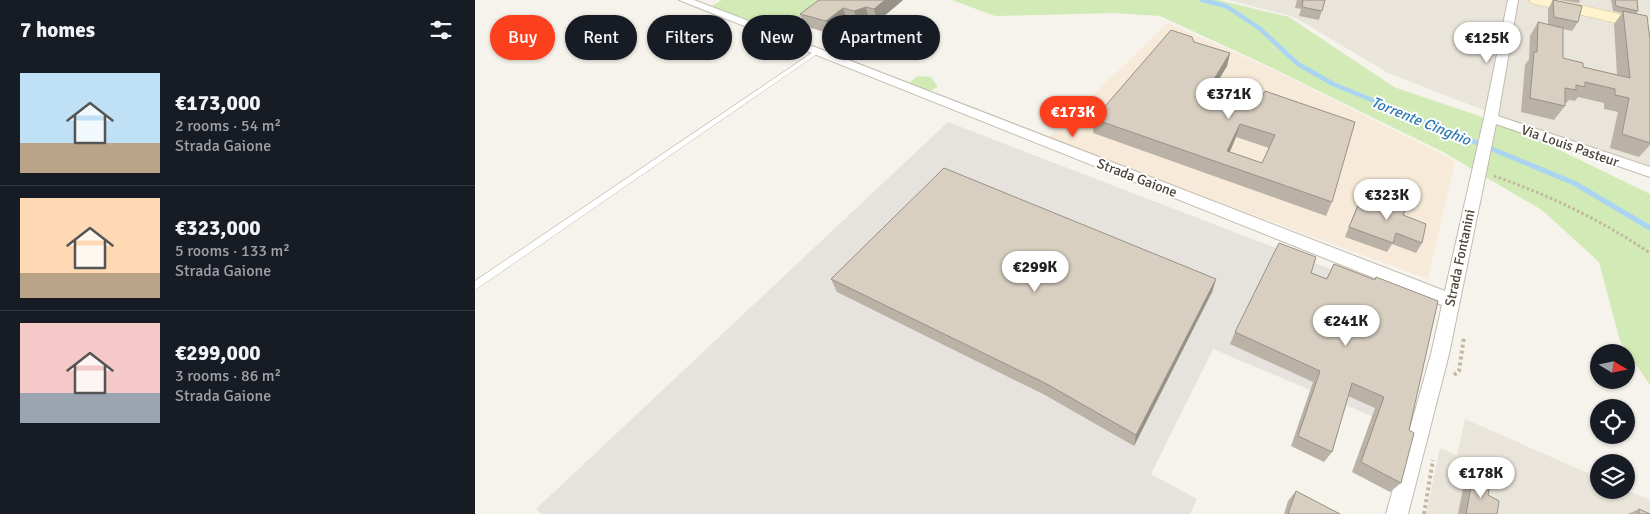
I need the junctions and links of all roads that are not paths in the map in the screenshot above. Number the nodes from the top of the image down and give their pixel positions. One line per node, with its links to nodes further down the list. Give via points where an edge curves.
1 (684, 0): 6 (street, Strada Gaione)
2 (829, 0): 5 (street)
3 (1513, 0): 10 (street, Strada Fontanini)
4 (1537, 0): 7 (main road)
5 (810, 15)
6 (742, 23)
7 (1650, 26)
8 (812, 52): 9 (street, Strada Gaione)
9 (815, 53): 12 (lane); 13 (street, Strada Gaione)
10 (1491, 118): 11 (street, Via Louis Pasteur); 13 (street, Strada Fontanini)
11 (1650, 172)
12 (475, 286)
13 (1451, 301): 14 (street, Strada Fontanini)
14 (1397, 514)

